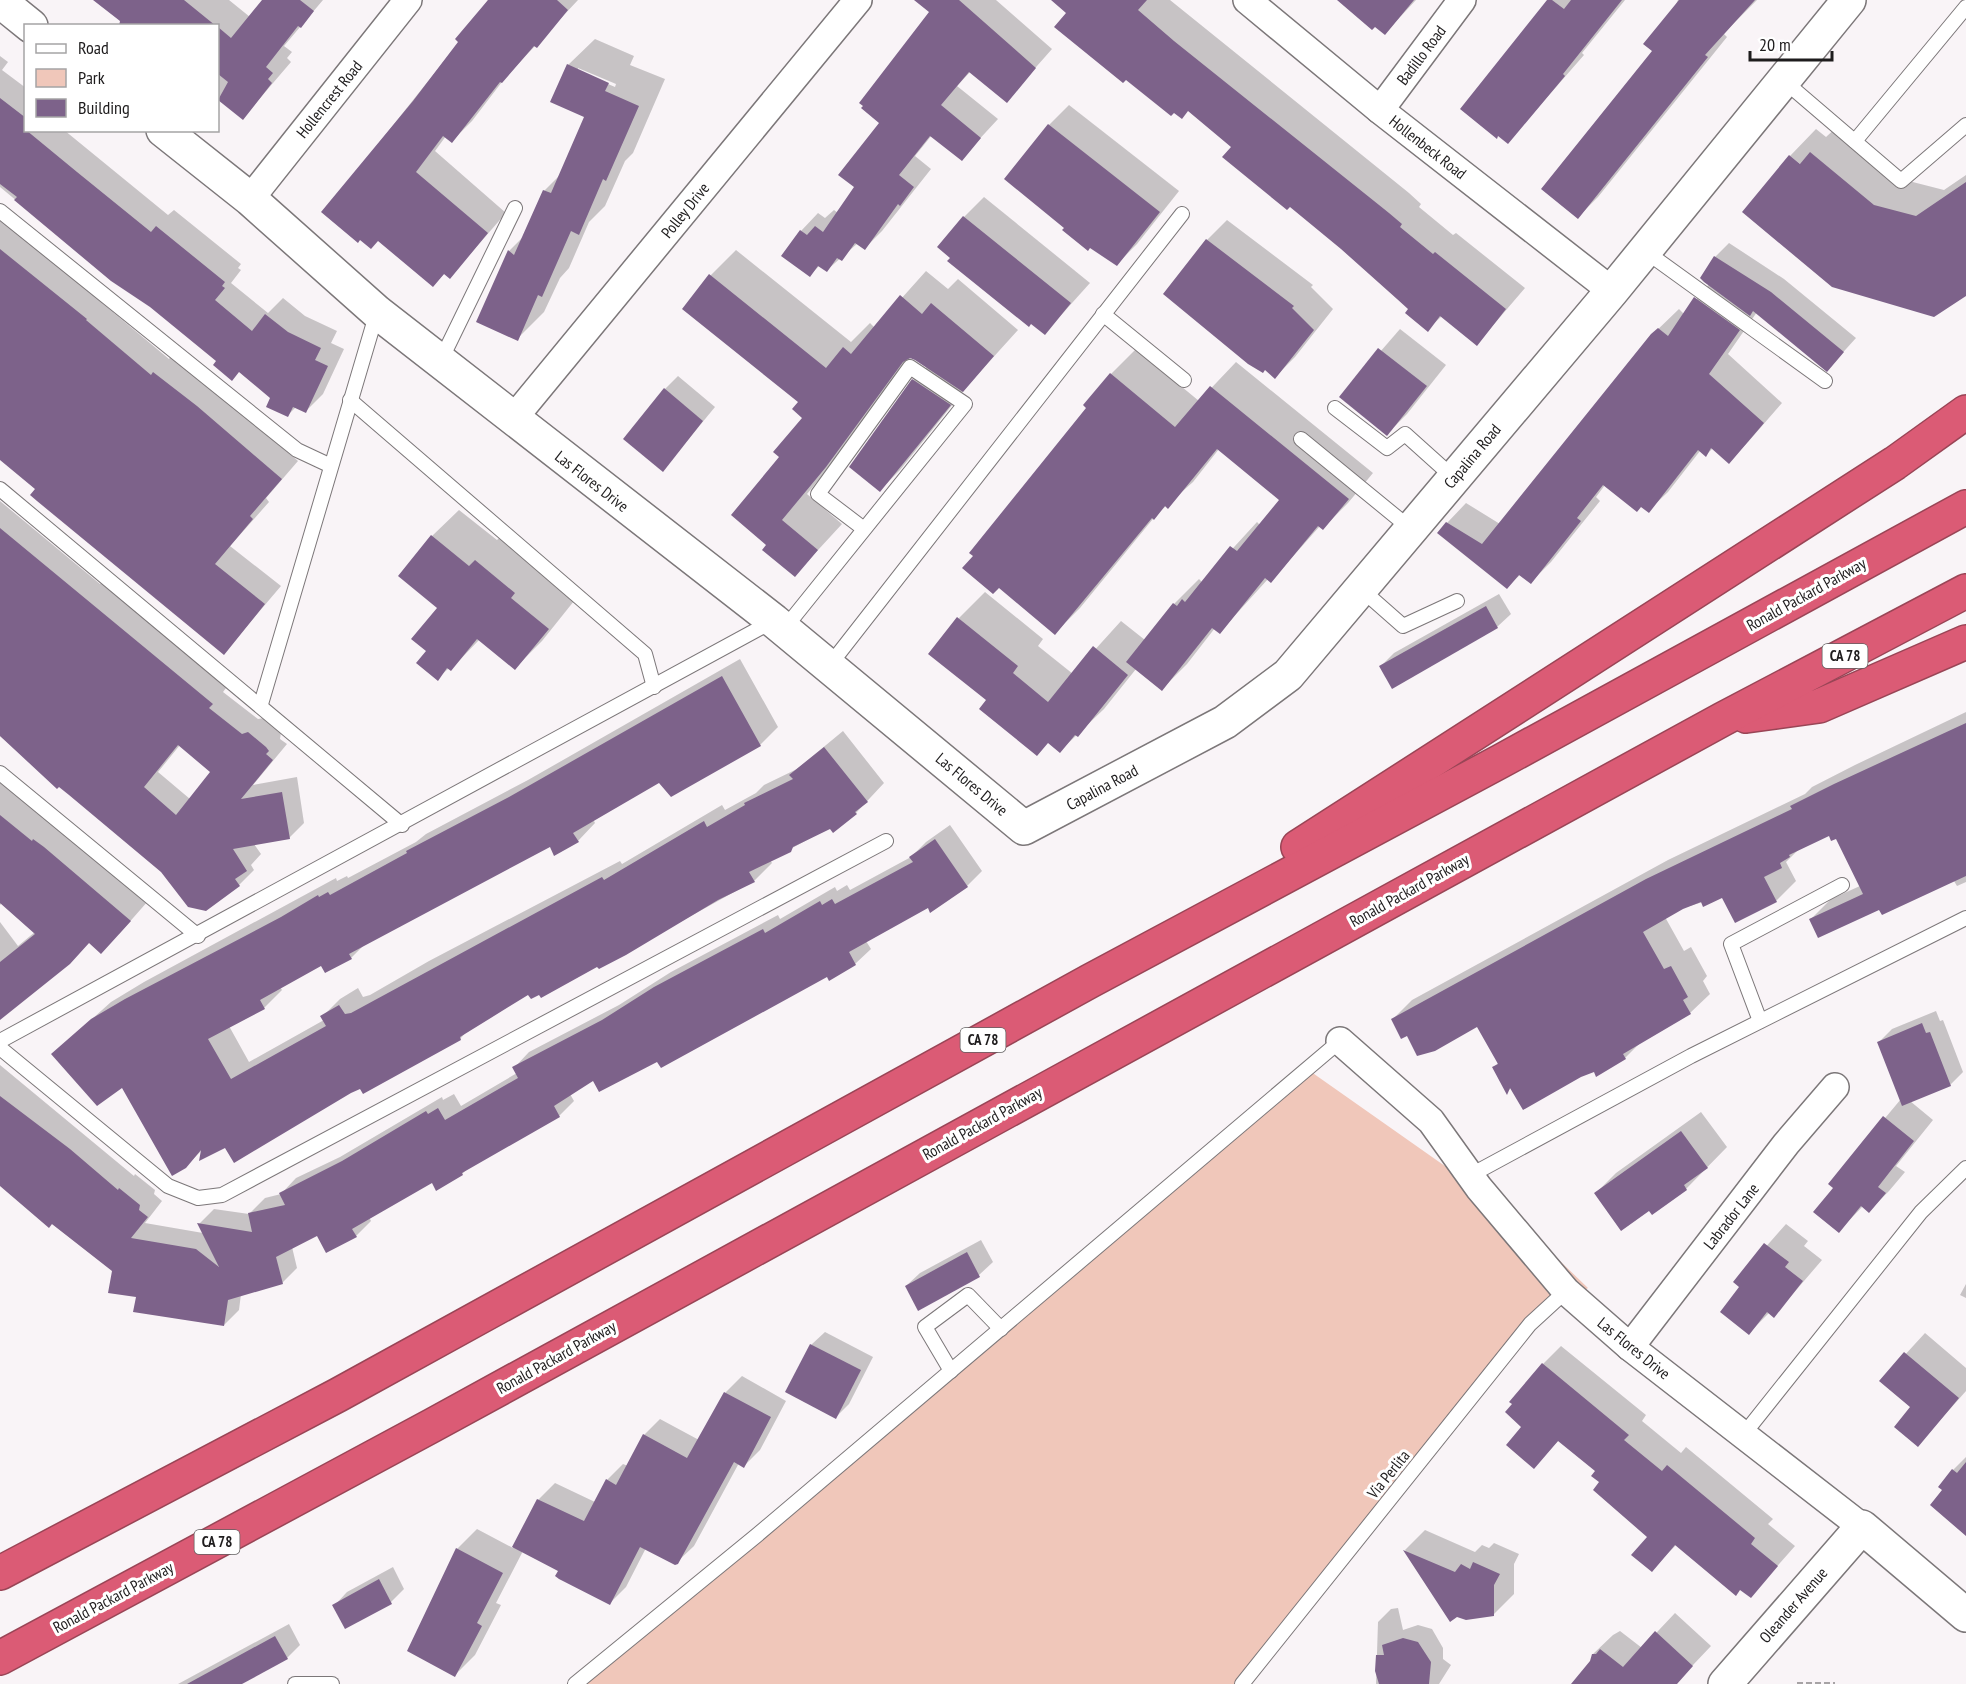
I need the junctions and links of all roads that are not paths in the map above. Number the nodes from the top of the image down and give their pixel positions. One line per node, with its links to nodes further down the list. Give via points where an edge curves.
1 (408, 0): 14 (street, Hollencrest Road)
2 (858, 0): 28 (street, Polley Drive)
3 (1247, 0): 10 (street, Hollenbeck Road)
4 (1462, 0): 10 (street, Badillo Road)
5 (1849, 0): 9 (street, Capalina Road)
6 (0, 1): 8 (street)
7 (1966, 7): 13 (lane)
8 (29, 24)
9 (1783, 80): 13 (lane); 18 (street, Capalina Road)
10 (1380, 110): 19 (street, Hollenbeck Road)
11 (1966, 124): 13 (lane, via 1901,181)
12 (166, 132): 14 (street, Las Flores Drive)
13 (1855, 141)
14 (250, 199): 20 (street, Las Flores Drive)
15 (515, 208): 22 (lane)
16 (0, 211): 30 (lane, via 297,450)
17 (1182, 214): 21 (lane)
18 (1645, 251): 19 (street, Capalina Road); 24 (lane)
19 (1612, 291): 31 (street, Capalina Road)
20 (377, 312): 22 (street, Las Flores Drive); 25 (lane)
21 (1103, 314): 23 (lane); 41 (lane)
22 (440, 362): 28 (street, Las Flores Drive)
23 (1184, 380)
24 (1825, 381)
25 (350, 400): 30 (lane); 42 (lane, via 645,654)
26 (1335, 408): 31 (lane, via 1387,448 1405,434)
27 (1966, 412): 52 (highway, via 1895,464)
28 (513, 419): 39 (street, Las Flores Drive)
29 (1301, 439): 35 (lane)
30 (329, 465): 43 (lane)
31 (1454, 478): 35 (street, Capalina Road)
32 (0, 489): 43 (lane)
33 (1966, 507): 52 (highway, Ronald Packard Parkway / CA 78)
34 (864, 529): 34 (lane, via 964,404 910,367 819,494); 39 (lane)
35 (1411, 529): 36 (street, Capalina Road)
36 (1361, 589): 38 (lane, via 1403,626); 47 (street, Capalina Road, via 1288,675 1225,722)
37 (1966, 591): 44 (highway, Ronald Packard Parkway / CA 78)
38 (1457, 602)
39 (779, 625): 41 (street, Las Flores Drive); 42 (lane)
40 (1966, 642): 44 (highway, via 1819,706)
41 (829, 666): 47 (street, Las Flores Drive)
42 (654, 687): 46 (lane)
43 (261, 704): 46 (lane)
44 (1723, 719): 68 (highway, Ronald Packard Parkway / CA 78)
45 (0, 773): 51 (lane)
46 (402, 825): 51 (lane)
47 (1024, 828)
48 (886, 841): 56 (lane, via 222,1196 198,1198 168,1186)
49 (1842, 885): 53 (lane, via 1731,944)
50 (1966, 918): 53 (lane)
51 (198, 936): 54 (lane)
52 (1090, 981): 66 (highway, Ronald Packard Parkway / CA 78, via 338,1395)
53 (1760, 1021): 59 (lane)
54 (0, 1041)
55 (1340, 1041): 59 (street, Las Flores Drive, via 1431,1121); 61 (lane)
56 (0, 1048)
57 (1835, 1087): 62 (street, Labrador Lane, via 1786,1144)
58 (1966, 1168): 64 (lane, via 1921,1212)
59 (1471, 1175): 60 (street, Las Flores Drive)
60 (1566, 1291): 62 (street, Las Flores Drive); 72 (lane, Via Perlita, via 1530,1324)
61 (1001, 1329): 63 (lane); 63 (lane, via 968,1295 925,1328)
62 (1630, 1347): 64 (street, Las Flores Drive)
63 (951, 1371): 71 (lane)
64 (1744, 1434): 65 (street, Las Flores Drive)
65 (1862, 1527): 67 (street, Las Flores Drive); 73 (street, Oleander Avenue)
66 (0, 1573)
67 (1966, 1615)
68 (0, 1658)
69 (295, 1684): 70 (lane)
70 (332, 1684)
71 (575, 1684)
72 (1242, 1684)
73 (1725, 1684)

